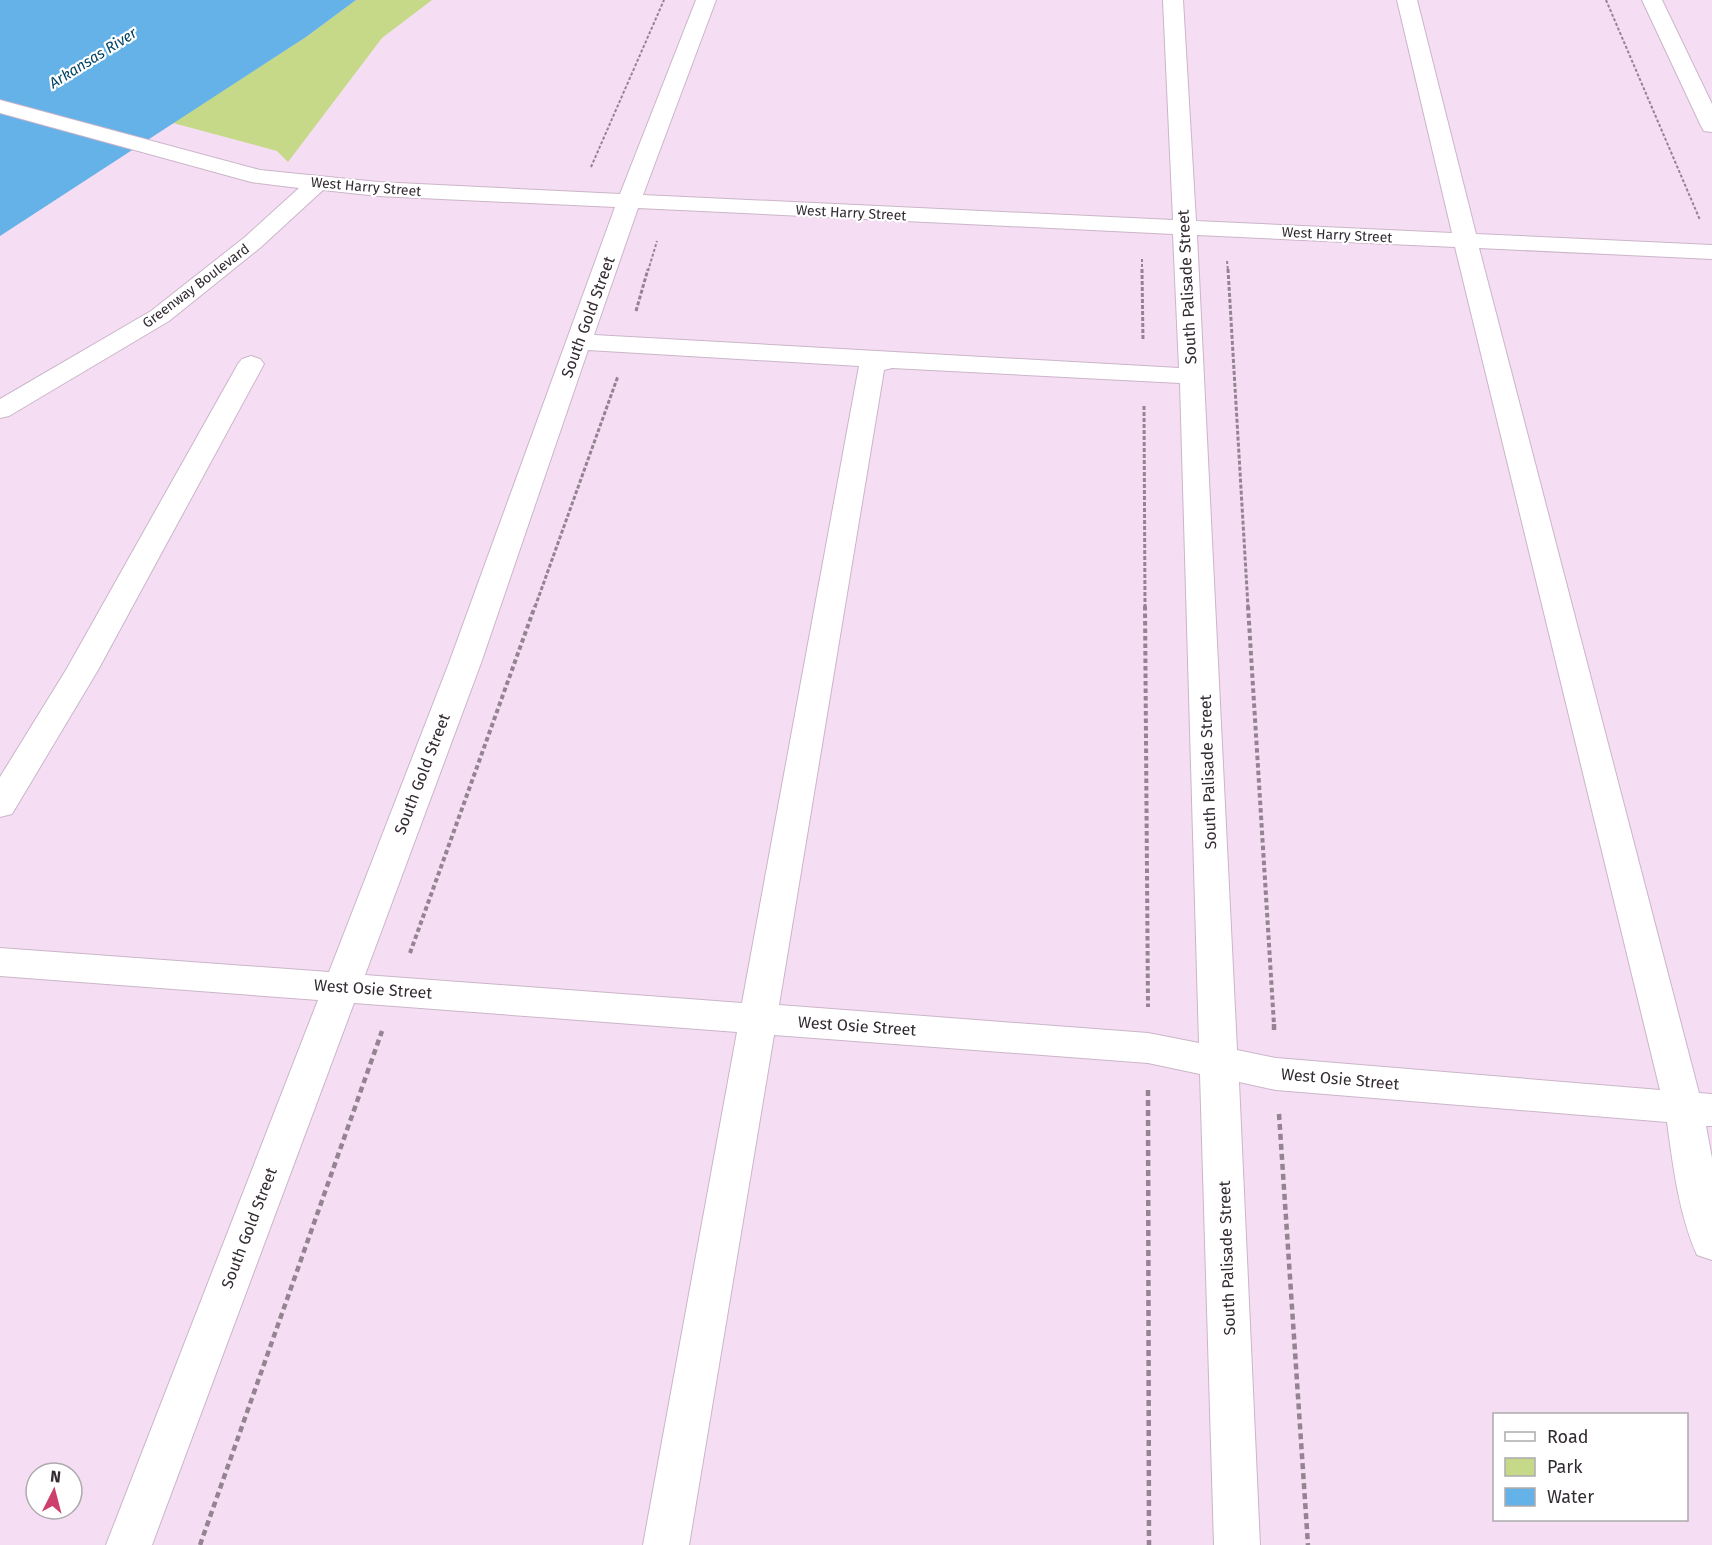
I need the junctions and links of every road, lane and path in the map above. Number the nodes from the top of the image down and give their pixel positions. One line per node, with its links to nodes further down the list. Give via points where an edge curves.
1 (664, 0): 9 (path)
2 (706, 0): 11 (street, South Gold Street)
3 (1173, 0): 12 (street, South Palisade Street)
4 (1407, 0): 16 (street)
5 (1606, 0): 14 (path)
6 (1652, 0): 8 (street)
7 (0, 106): 10 (street, West Harry Street, via 259,177)
8 (1712, 126)
9 (590, 168)
10 (318, 183): 11 (street, West Harry Street); 25 (street, Greenway Boulevard, via 253,242 160,316)
11 (629, 202): 12 (street, West Harry Street); 19 (street, South Gold Street)
12 (1184, 228): 13 (street, West Harry Street); 24 (street, South Palisade Street)
13 (1224, 230): 16 (street, West Harry Street); 33 (path)
14 (1704, 230)
15 (658, 235): 20 (path)
16 (1467, 241): 17 (street, West Harry Street); 34 (street, via 1494,358)
17 (1712, 252)
18 (1142, 258): 23 (path)
19 (579, 342): 20 (street); 28 (street, South Gold Street, via 465,663)
20 (626, 345): 21 (street); 29 (path)
21 (892, 360): 23 (street); 30 (street, via 872,365)
22 (251, 364): 26 (street, via 82,670)
23 (1143, 373): 24 (street); 31 (path)
24 (1192, 376): 32 (street, South Palisade Street)
25 (0, 410)
26 (0, 805)
27 (0, 962): 28 (street, West Osie Street)
28 (340, 987): 29 (street, West Osie Street); 36 (street, South Gold Street)
29 (396, 991): 30 (street, West Osie Street); 37 (path)
30 (758, 1018): 31 (street, West Osie Street); 38 (street)
31 (1148, 1048): 32 (street, West Osie Street); 39 (path)
32 (1220, 1063): 33 (street, West Osie Street); 40 (street, South Palisade Street)
33 (1276, 1074): 34 (street, West Osie Street); 41 (path)
34 (1698, 1109): 35 (street, via 1695,1176)
35 (1712, 1242)
36 (129, 1545)
37 (200, 1545)
38 (666, 1545)
39 (1149, 1545)
40 (1237, 1545)
41 (1308, 1545)

